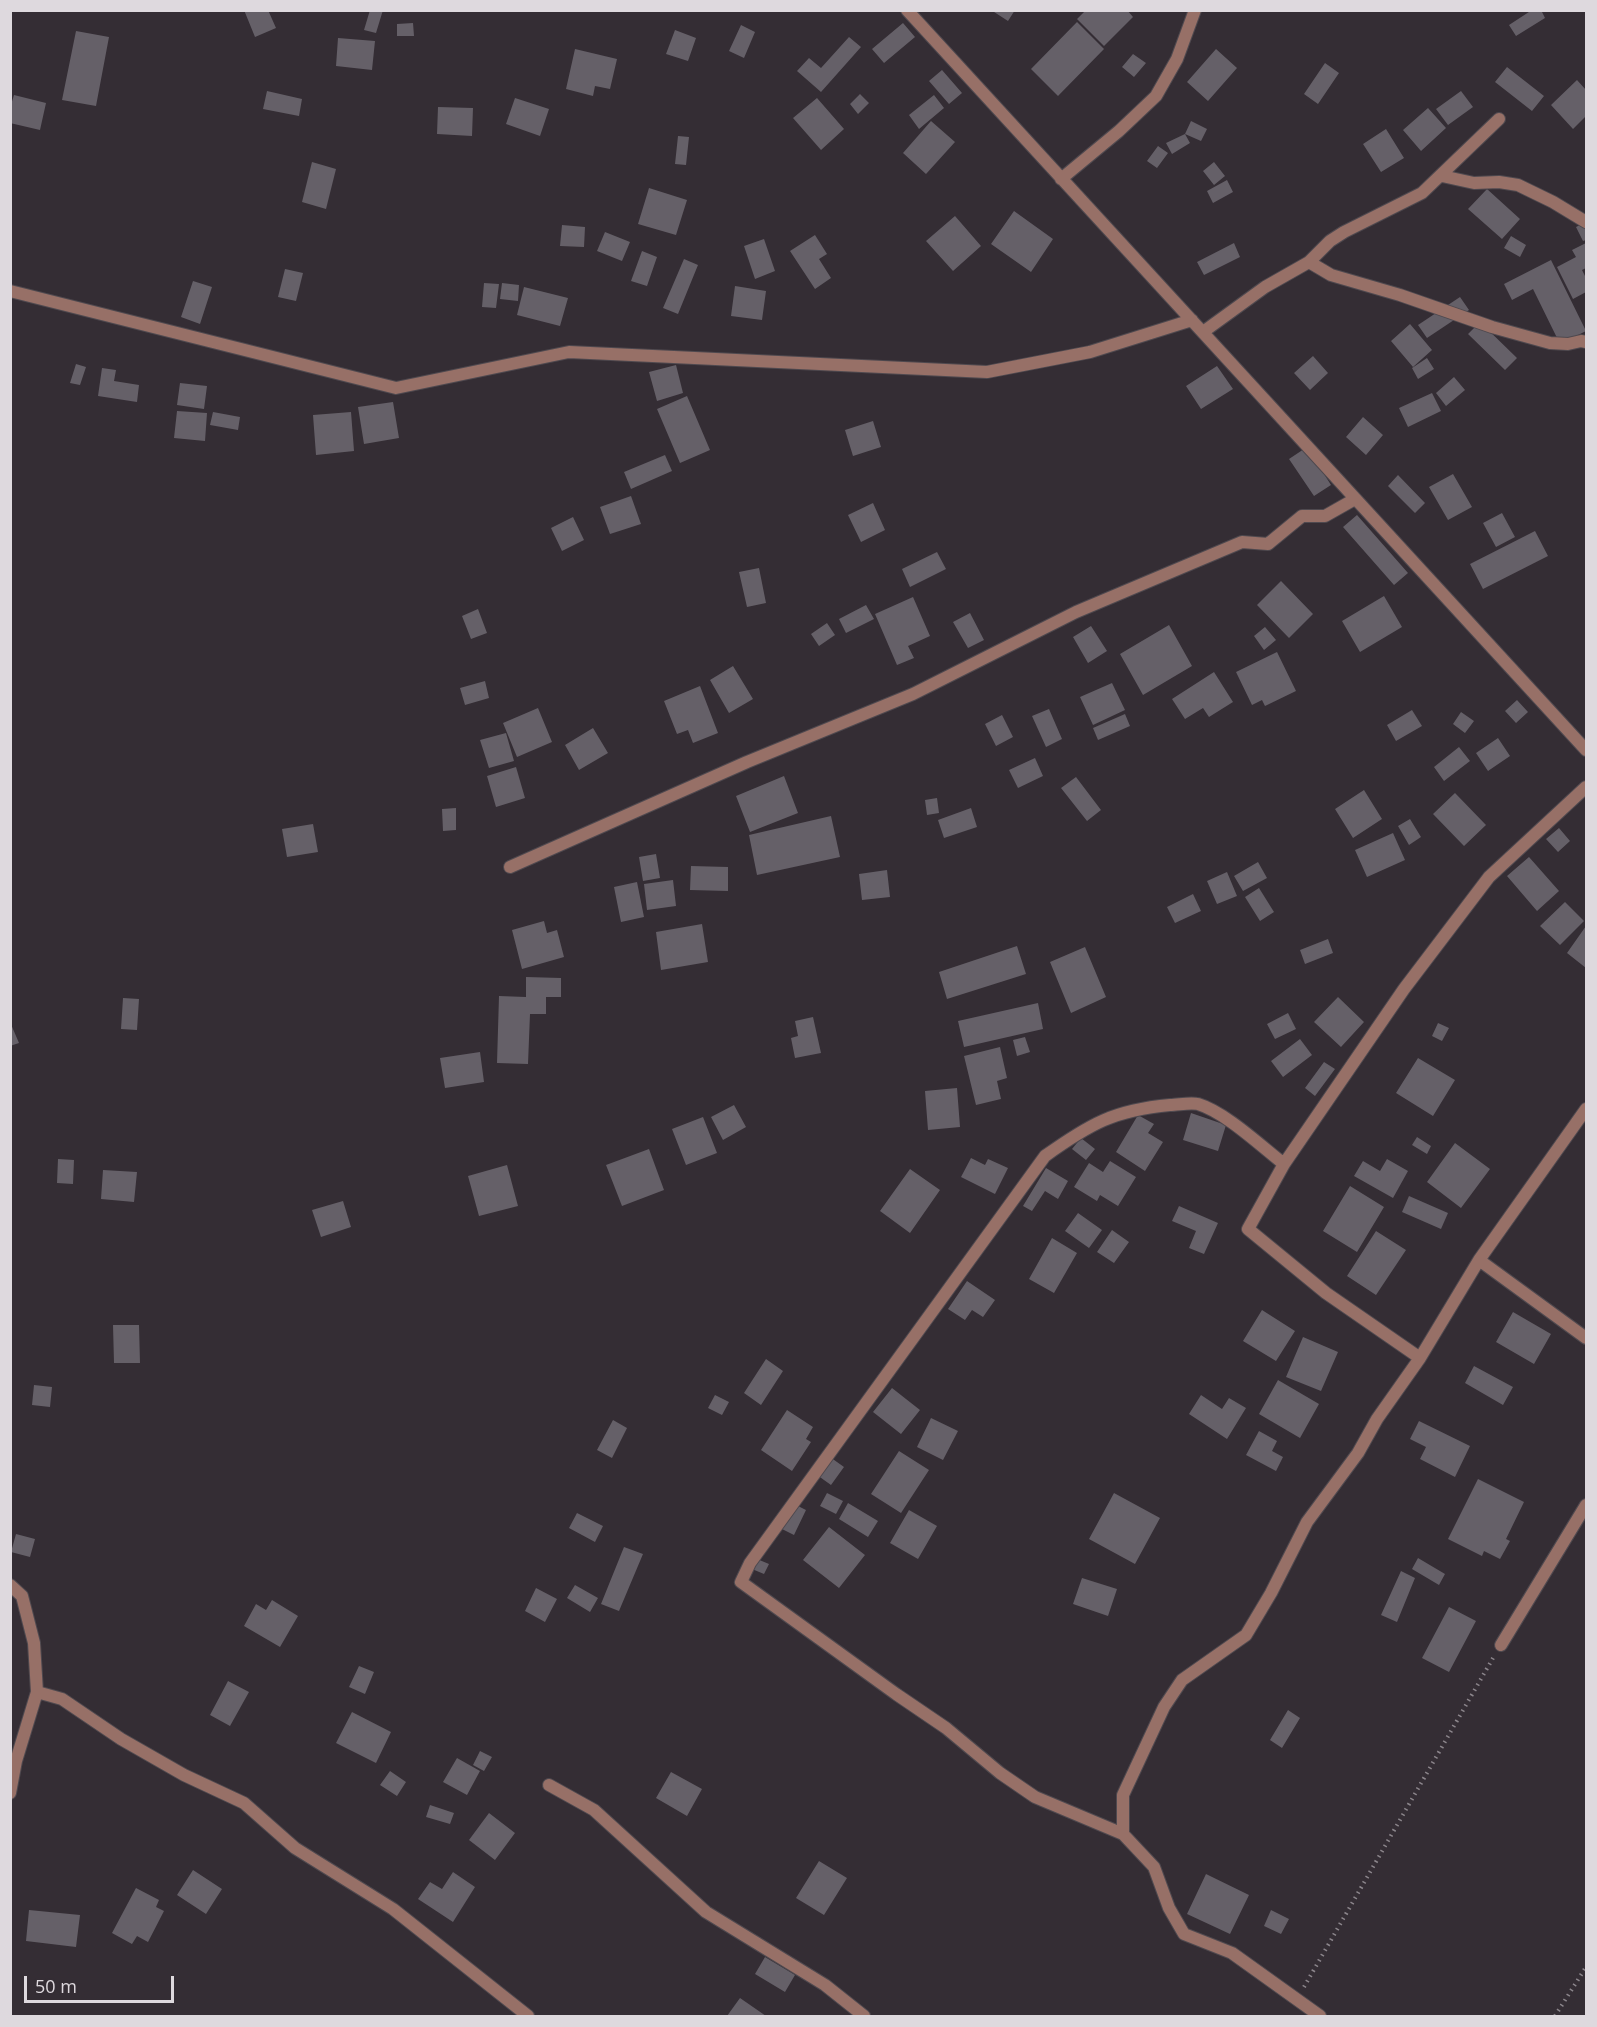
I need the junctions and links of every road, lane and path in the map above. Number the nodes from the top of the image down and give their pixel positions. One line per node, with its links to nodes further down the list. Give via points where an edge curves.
1 (907, 10): 5 (street)
2 (1195, 10): 5 (street, via 1177,59 1156,96)
3 (1499, 119): 4 (street)
4 (1442, 176): 6 (street, via 1518,186); 7 (street, via 1422,194 1344,232)
5 (1061, 179): 9 (street)
6 (1587, 222)
7 (1309, 262): 10 (street, via 1264,287); 11 (street, via 1331,275 1492,327 1550,343)
8 (10, 291): 9 (street, via 396,388 569,352 987,372 1090,352)
9 (1192, 320): 10 (street)
10 (1203, 332): 12 (street)
11 (1587, 342)
12 (1355, 499): 13 (street); 15 (street, via 1325,516 1302,516 1268,544 1242,543 1076,612 913,694)
13 (1587, 750)
14 (1587, 787): 17 (street, via 1489,877 1404,989)
15 (510, 867)
16 (1587, 1109): 18 (street)
17 (1284, 1164): 20 (street, via 1248,1229 1326,1293); 27 (street, via 1223,1117 1196,1103 1123,1112 1081,1130 1046,1156 750,1563 741,1582 946,1728 1035,1797)
18 (1479, 1260): 19 (street); 20 (street)
19 (1587, 1338)
20 (1420, 1358): 27 (street, via 1307,1522 1246,1635 1182,1680 1164,1707 1123,1795)
21 (1587, 1505): 23 (street)
22 (10, 1585): 24 (street, via 22,1596 32,1634)
23 (1501, 1645): 29 (path)
24 (37, 1692): 26 (street); 30 (street, via 62,1699 184,1775 244,1803 295,1848 393,1909)
25 (549, 1785): 31 (street, via 594,1810 706,1912 825,1986)
26 (10, 1793)
27 (1123, 1834): 29 (street, via 1154,1867 1169,1908 1184,1934 1232,1953)
28 (1587, 1967): 33 (path)
29 (1296, 1999): 32 (street)
30 (528, 2016)
31 (864, 2016)
32 (1320, 2016)
33 (1555, 2016)

